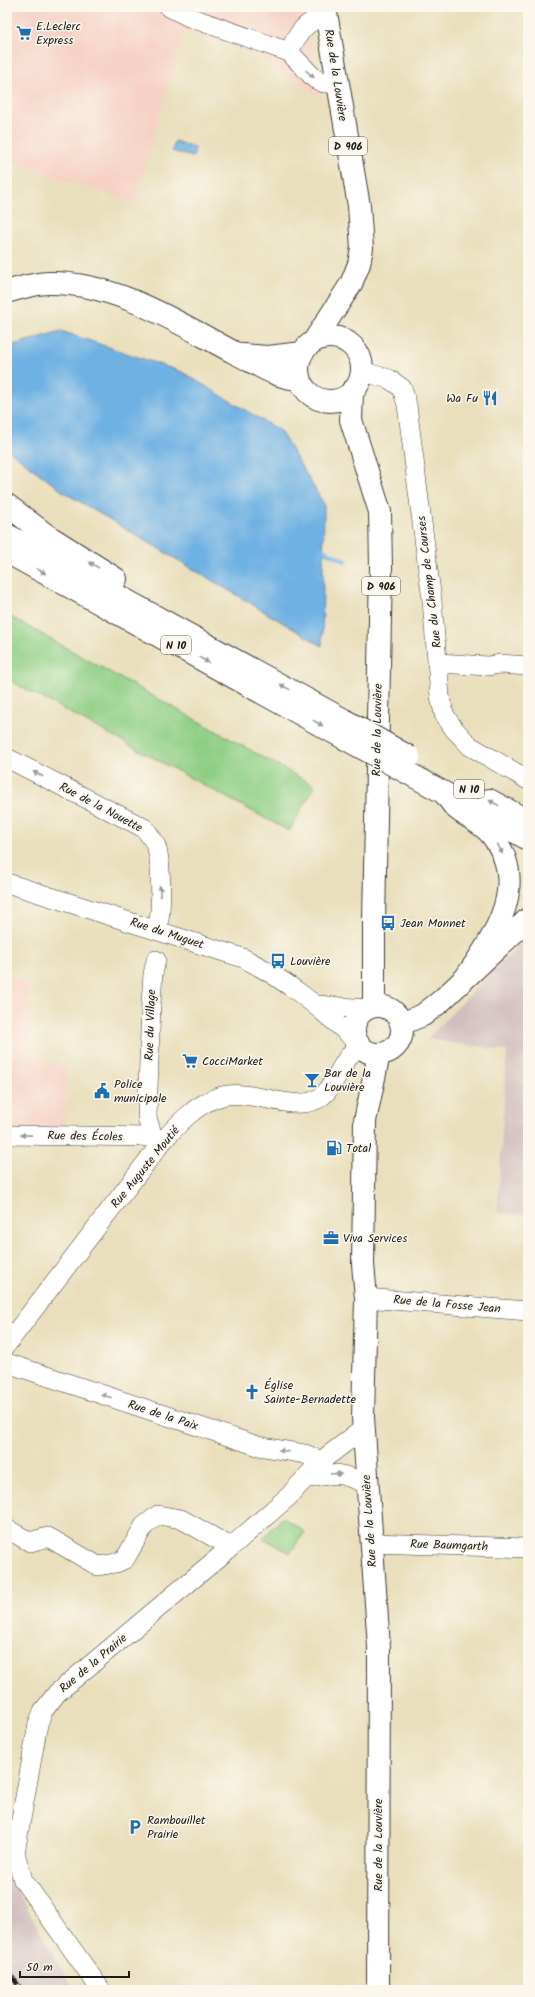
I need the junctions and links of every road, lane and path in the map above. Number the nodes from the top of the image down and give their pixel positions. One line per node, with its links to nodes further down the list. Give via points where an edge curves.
1 (169, 7): 3 (street, via 189,17)
2 (326, 12): 3 (street, via 296,37); 4 (main road, Rue de la Louvière / D 906)
3 (289, 52): 4 (street, one-way to 4, via 315,79 324,83)
4 (338, 83): 5 (main road, Rue de la Louvière / D 906, via 362,231 359,264)
5 (351, 284): 7 (main road, Rue de la Louvière / D 906, via 345,321); 8 (main road, Rue de la Louvière / D 906)
6 (12, 292): 9 (main road, via 48,283 81,286 115,294)
7 (349, 344): 8 (main road, via 332,337); 10 (main road, via 358,356)
8 (308, 347): 9 (main road, via 268,357); 11 (main road, via 298,370)
9 (240, 355): 11 (main road, via 268,371)
10 (361, 371): 12 (main road, via 357,385); 19 (street, Rue du Champ de Courses, via 389,379 402,388 407,405)
11 (299, 379): 13 (main road, via 308,392)
12 (352, 391): 13 (main road, via 337,400); 14 (main road, Rue de la Louvière / D 906, via 351,420)
13 (320, 399): 14 (main road, Rue de la Louvière / D 906)
14 (361, 457): 34 (main road, Rue de la Louvière / D 906, via 380,512)
15 (7, 505): 18 (main road, one-way to 15, via 192,627 45,534)
16 (7, 535): 18 (main road, N 10)
17 (7, 552): 21 (main road, N 10, one-way to 21)
18 (206, 643): 21 (main road, N 10, one-way to 18)
19 (438, 663): 20 (street); 24 (street, Rue du Champ de Courses, via 444,714 454,729 470,746)
20 (528, 666)
21 (344, 729): 23 (main road, N 10, bridge)
22 (7, 758): 30 (street, Rue de la Nouette, one-way to 22, via 160,920 160,869 156,846 144,828)
23 (409, 765): 25 (main road, N 10); 26 (main road, N 10, one-way to 23)
24 (528, 780)
25 (444, 793): 27 (main road, N 10); 32 (main road, one-way to 32, via 455,807 489,832 501,850 508,873 507,897 502,919)
26 (528, 821)
27 (528, 839)
28 (7, 884): 30 (street, Rue du Muguet)
29 (528, 919): 32 (main road)
30 (157, 930): 33 (street, Rue du Muguet, via 243,958 291,985)
31 (156, 960): 39 (street, Rue du Village, via 151,1003 147,1118)
32 (466, 977): 35 (main road, via 423,1015)
33 (317, 1005): 34 (street); 36 (street, Rue du Muguet)
34 (370, 1007): 35 (main road, via 381,1006 394,1012); 36 (main road, via 360,1013 353,1026)
35 (401, 1024): 37 (main road, via 402,1031 397,1044 392,1050)
36 (357, 1043): 37 (main road, via 371,1054); 39 (street, Rue Auguste Moutié, via 330,1088 311,1102 293,1103 238,1094 220,1096 186,1117)
37 (379, 1054): 40 (main road, Rue de la Louvière, via 365,1122 363,1264)
38 (7, 1135): 39 (street, Rue des Écoles, one-way to 38)
39 (158, 1140): 42 (street, Rue Auguste Moutié)
40 (366, 1298): 41 (street, Rue de la Fosse Jean); 44 (main road, Rue de la Louvière)
41 (528, 1311)
42 (7, 1344)
43 (7, 1362): 45 (street, Rue de la Paix, one-way to 43, via 305,1454 258,1446)
44 (363, 1429): 45 (street, Rue de la Prairie); 47 (main road, Rue de la Louvière)
45 (321, 1462): 46 (street, Rue de la Prairie)
46 (306, 1479): 47 (street, one-way to 47, via 336,1473); 50 (street, Rue de la Prairie)
47 (366, 1484): 49 (main road, Rue de la Louvière)
48 (7, 1529): 50 (street, via 30,1542 48,1537 98,1566 116,1563 125,1558 144,1526 158,1515 181,1520)
49 (370, 1543): 51 (street, Rue Baumgarth); 53 (main road, Rue de la Louvière, via 379,1648)
50 (231, 1547): 52 (street, Rue de la Prairie, via 57,1693 43,1711 35,1737 15,1853 23,1880)
51 (528, 1548)
52 (101, 1990)
53 (378, 1990)

